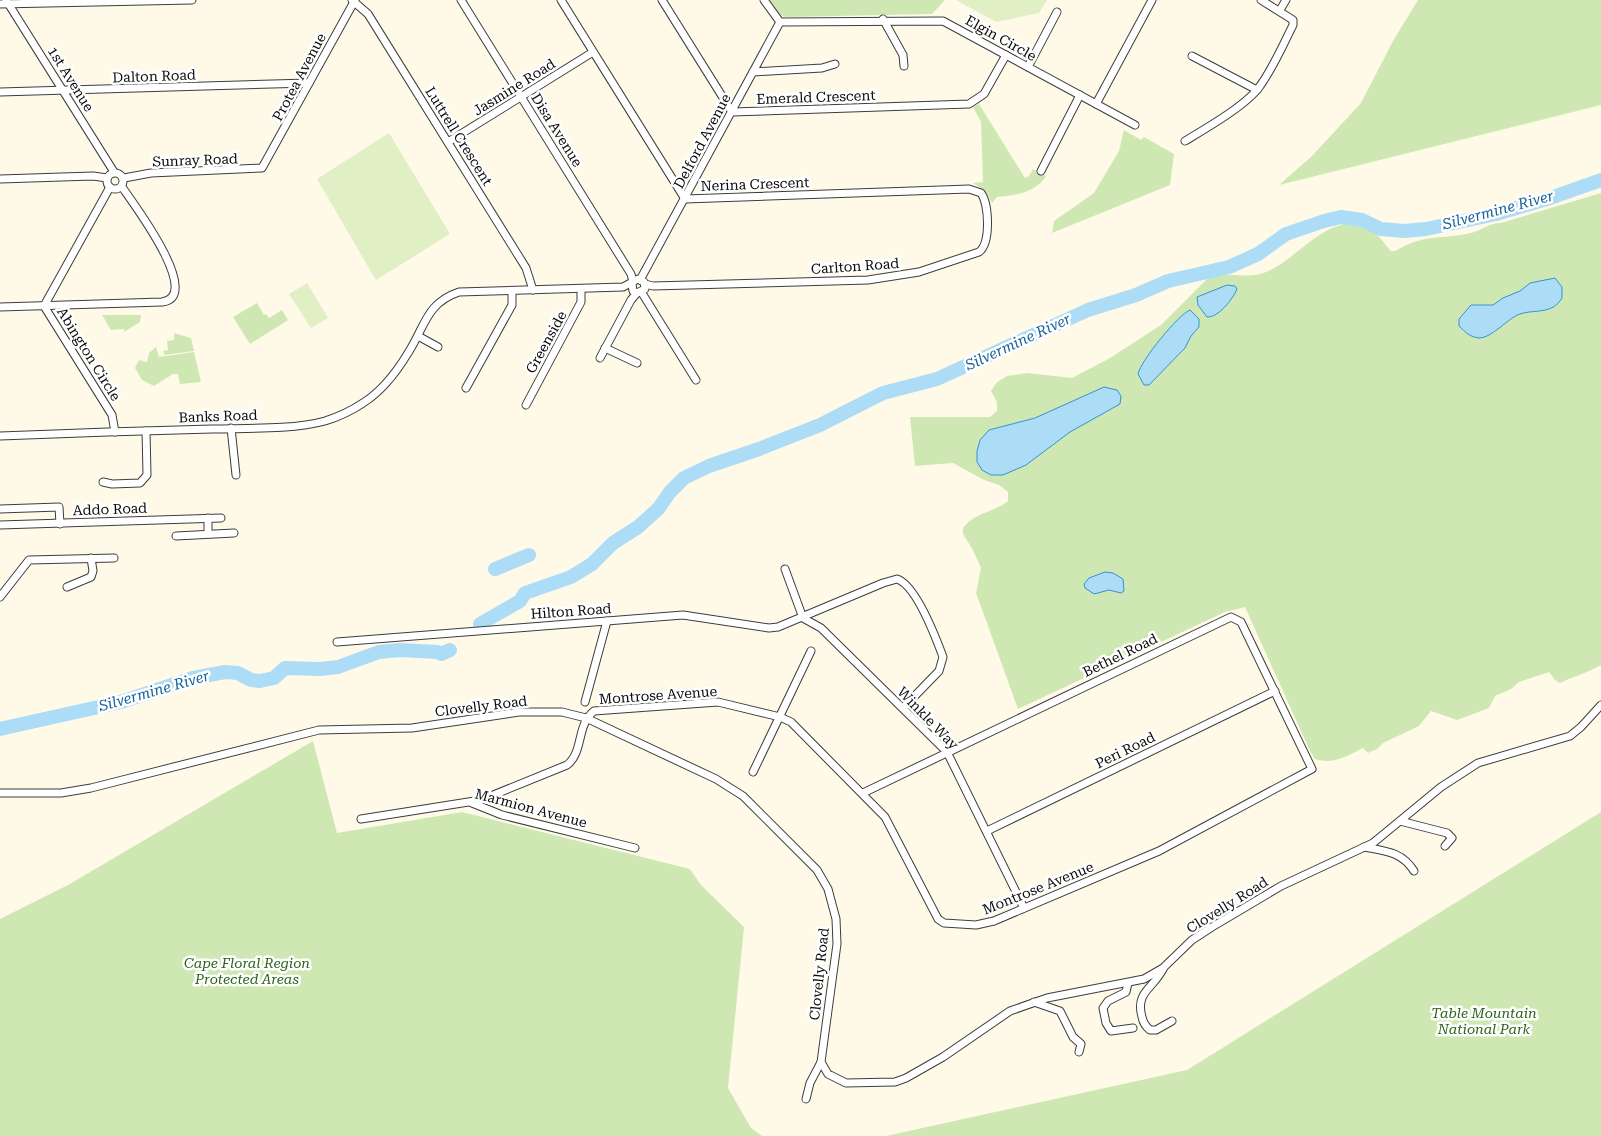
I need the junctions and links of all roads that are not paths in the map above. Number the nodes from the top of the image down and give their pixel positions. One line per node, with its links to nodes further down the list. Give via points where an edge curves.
1 (183, 0): 2 (street); 11 (street)
2 (192, 0)
3 (354, 0): 24 (street, Protea Avenue); 34 (street, Luttrell Crescent, via 368,14)
4 (460, 0): 29 (street, Disa Avenue)
5 (561, 0): 17 (street, Nerina Crescent)
6 (662, 0): 31 (street)
7 (764, 0): 16 (street)
8 (1152, 0): 30 (street)
9 (1261, 0): 13 (street)
10 (1286, 0): 13 (street)
11 (7, 2): 12 (street); 26 (street, 1st Avenue)
12 (0, 4)
13 (1280, 10): 25 (street, via 1291,16 1294,23)
14 (1057, 12): 22 (street)
15 (883, 20): 16 (street, Elgin Circle); 18 (street, Elgin Circle, via 943,20); 21 (street, via 903,55)
16 (780, 22): 23 (street, Delford Avenue)
17 (593, 52): 29 (street, Jasmine Road); 44 (street, Nerina Crescent)
18 (1006, 55): 22 (street, Elgin Circle); 31 (street, Emerald Crescent, via 984,94 969,104)
19 (1192, 56): 25 (street)
20 (835, 64): 23 (street, via 822,68)
21 (904, 66)
22 (1028, 67): 28 (street, Elgin Circle)
23 (753, 72): 31 (street, Delford Avenue)
24 (309, 83): 26 (street, Dalton Road); 35 (street, Protea Avenue)
25 (1257, 90): 33 (street)
26 (63, 91): 27 (street, Dalton Road); 37 (street, 1st Avenue)
27 (0, 92)
28 (1080, 95): 30 (street, Elgin Circle); 36 (street)
29 (522, 97): 34 (street, Jasmine Road); 45 (street, Disa Avenue)
30 (1096, 104): 32 (street, Elgin Circle)
31 (732, 112): 44 (street, Delford Avenue)
32 (1135, 125)
33 (1185, 141)
34 (448, 142): 47 (street, Luttrell Crescent, via 526,268)
35 (266, 165): 39 (street, Sunray Road, via 258,170 151,173)
36 (1041, 171)
37 (114, 172): 38 (street); 39 (street)
38 (107, 178): 40 (street); 42 (street)
39 (124, 178): 41 (street)
40 (0, 179)
41 (122, 186): 42 (street, via 118,189); 49 (street, via 167,259 176,294 170,301)
42 (110, 187): 49 (street, Abington Circle)
43 (969, 189): 44 (street, Nerina Crescent); 45 (street, Carlton Road, via 981,193 986,201 987,240 984,248 928,270 861,280)
44 (685, 199): 45 (street, Delford Avenue)
45 (638, 286): 46 (street, Carlton Road); 53 (street, Delford Avenue); 57 (street)
46 (581, 289): 47 (street, Carlton Road); 59 (street, Greenside, via 581,302)
47 (533, 290): 48 (street, Carlton Road)
48 (512, 291): 51 (street, Carlton Road, via 459,292 444,297 432,308); 58 (street, via 512,305)
49 (44, 306): 50 (street); 62 (street, Abington Circle, via 112,415)
50 (0, 307)
51 (418, 336): 52 (street); 54 (street, Carlton Road)
52 (438, 347)
53 (605, 348): 55 (street, Delford Avenue); 56 (street)
54 (409, 352): 60 (street, Banks Road, via 380,389 344,414 304,424)
55 (600, 358)
56 (637, 363)
57 (696, 380)
58 (466, 388)
59 (526, 405)
60 (232, 428): 61 (street, Banks Road); 64 (street)
61 (146, 431): 62 (street, Banks Road); 65 (street, via 147,475 144,481)
62 (115, 432): 63 (street, Banks Road)
63 (0, 436)
64 (236, 475)
65 (103, 482)
66 (0, 509): 69 (street, via 59,507)
67 (208, 518): 68 (street, Addo Road); 69 (street, Addo Road); 72 (street)
68 (221, 518)
69 (60, 524): 70 (street, Addo Road)
70 (0, 526)
71 (234, 533): 72 (street)
72 (208, 534): 73 (street)
73 (176, 536)
74 (91, 558): 75 (street); 77 (street, via 91,577); 78 (street, via 39,558 26,562)
75 (114, 558)
76 (786, 569): 79 (street)
77 (67, 587)
78 (0, 597)
79 (804, 618): 80 (street, Hilton Road, via 786,626 769,628 686,615); 86 (street, Winkle Way, via 820,628); 86 (street, Hilton Road, via 890,580 906,583 944,656 939,671)
80 (607, 621): 81 (street, Hilton Road); 84 (street)
81 (337, 642)
82 (811, 651): 88 (street)
83 (1275, 691): 89 (street, Bethel Road, via 1241,622 1231,617); 90 (street, Bethel Road); 97 (street, Peri Road)
84 (585, 702)
85 (1601, 704): 96 (street, Clovelly Road, via 1570,736 1478,763 1441,787)
86 (903, 708): 89 (street, Winkle Way)
87 (586, 718): 88 (street, Montrose Avenue, via 594,711 605,709 713,702); 92 (street, Clovelly Road, via 562,712 519,712 412,728 319,730 91,788 61,793); 94 (street, via 576,754 570,763 483,800); 109 (street, Clovelly Road, via 716,779 743,796 817,870 828,889 836,919 837,944)
88 (780, 718): 91 (street); 93 (street, Montrose Avenue, via 791,722)
89 (947, 752): 93 (street, Bethel Road); 97 (street, Winkle Way)
90 (1312, 769): 102 (street, Montrose Avenue, via 1159,851)
91 (753, 772)
92 (0, 793)
93 (863, 793): 102 (street, Montrose Avenue, via 889,822 941,922 980,925)
94 (471, 802): 95 (street, Marmion Avenue); 100 (street, Marmion Avenue, via 502,815)
95 (361, 819)
96 (1400, 821): 98 (street, via 1447,833 1452,838); 99 (street, Clovelly Road)
97 (986, 831): 102 (street, Winkle Way)
98 (1445, 846)
99 (1364, 847): 101 (street, via 1392,852 1404,858); 103 (street, Clovelly Road, via 1281,886 1212,927 1192,940)
100 (635, 848)
101 (1414, 871)
102 (1024, 908)
103 (1163, 968): 104 (street, Clovelly Road, via 1144,979); 106 (street, via 1140,1000 1140,1009 1143,1022 1150,1030)
104 (1128, 983): 105 (street, Clovelly Road); 107 (street, via 1126,992 1108,1001 1103,1008 1106,1023 1112,1031)
105 (1034, 1002): 108 (street, via 1060,1011 1080,1044); 109 (street, Clovelly Road, via 998,1017 943,1057 895,1082 846,1083 828,1074)
106 (1172, 1021)
107 (1133, 1028)
108 (1079, 1052)
109 (821, 1062): 110 (street)
110 (806, 1099)

